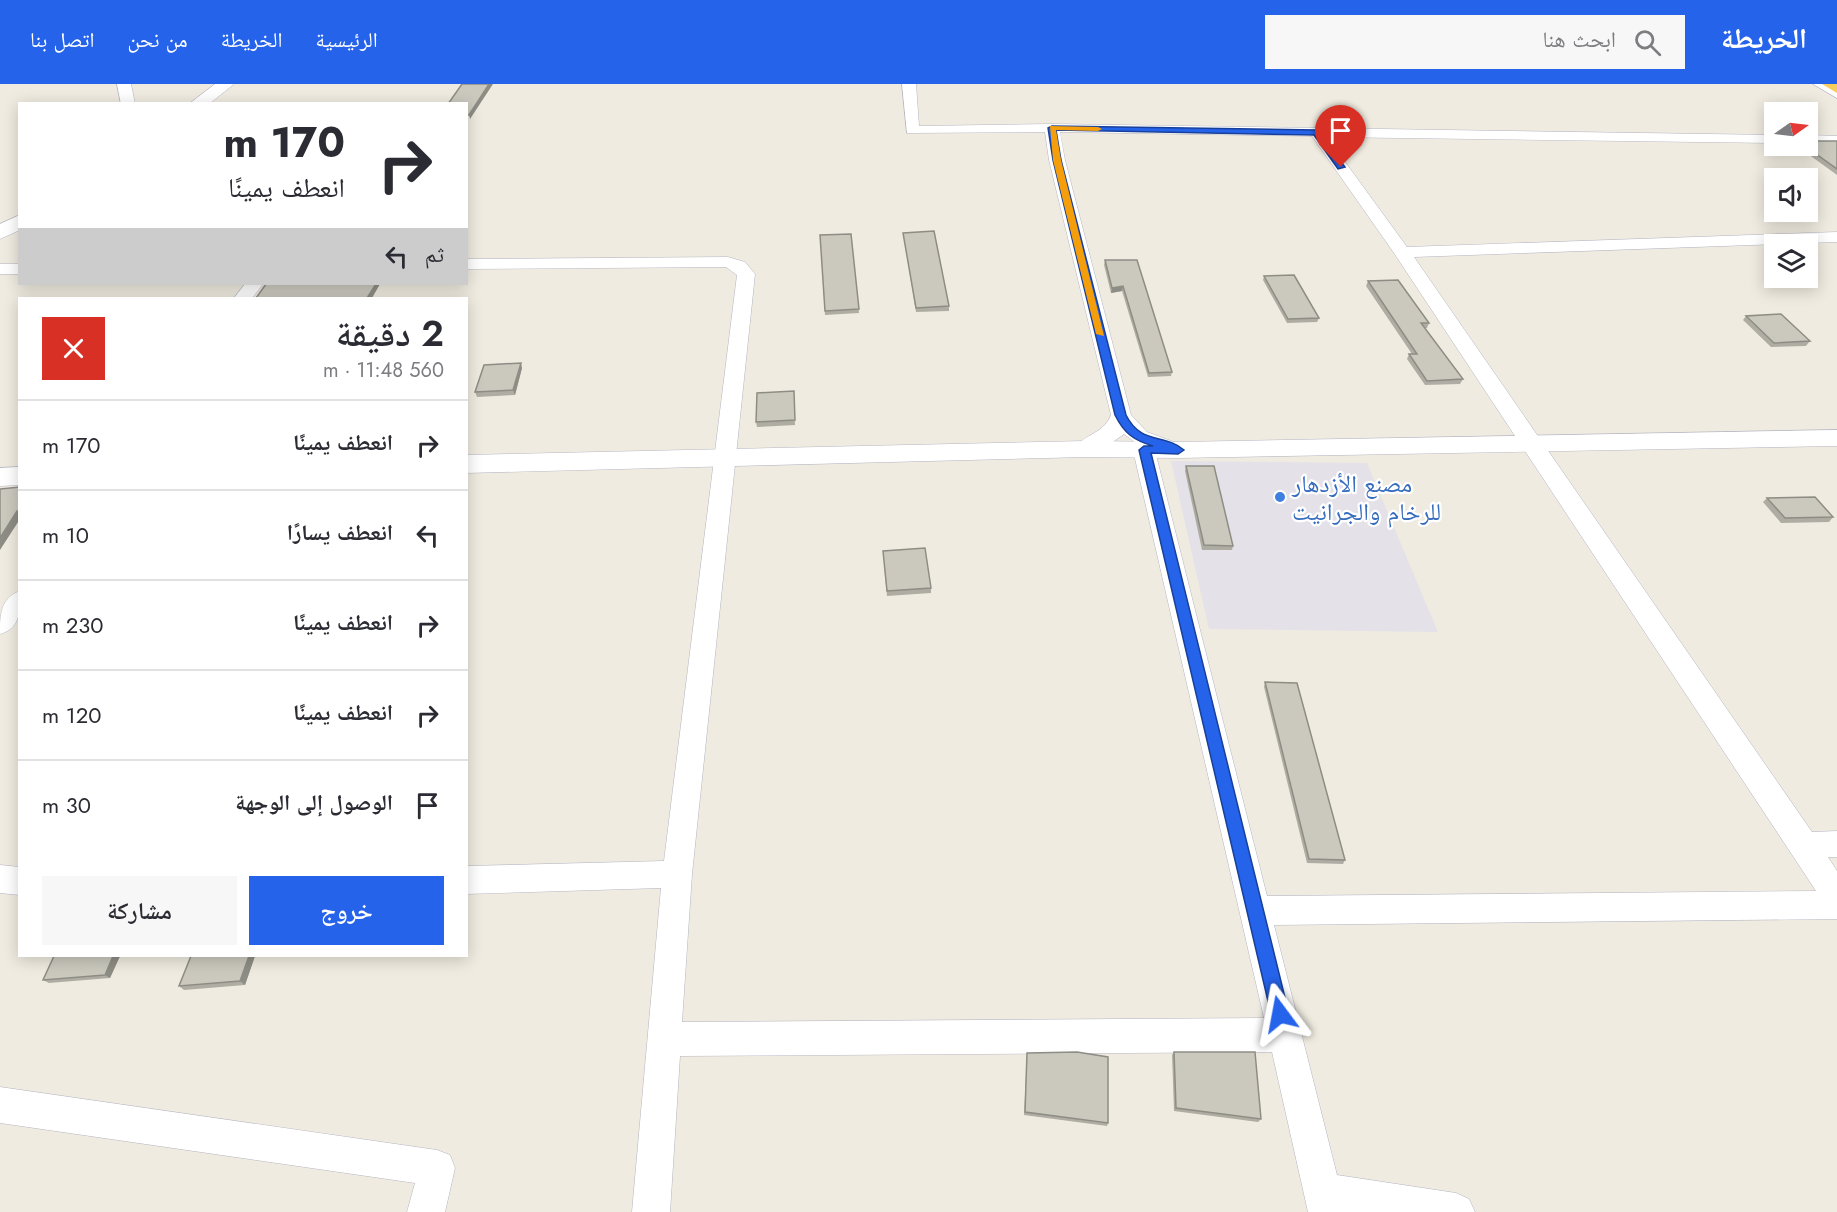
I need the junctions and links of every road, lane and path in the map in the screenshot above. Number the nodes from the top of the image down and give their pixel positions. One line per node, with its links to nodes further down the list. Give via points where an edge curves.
1 (124, 84): 8 (street)
2 (226, 84): 9 (street)
3 (909, 84): 10 (street, via 912,130)
4 (1820, 84): 7 (street)
5 (1831, 84): 6 (highway)
6 (1837, 88)
7 (1837, 94)
8 (128, 102)
9 (199, 102)
10 (1052, 128): 11 (street); 24 (street)
11 (1317, 133): 12 (street); 18 (street)
12 (1764, 139)
13 (1818, 139): 14 (street)
14 (1837, 140)
15 (18, 221): 16 (street)
16 (0, 233)
17 (1837, 237): 18 (street)
18 (1402, 252): 26 (street)
19 (468, 264): 30 (street, via 728,262 738,266 746,274)
20 (18, 268): 21 (street)
21 (0, 269)
22 (253, 285): 23 (street)
23 (244, 297)
24 (1121, 415): 27 (street, via 1116,430); 29 (street, via 1127,429 1142,439)
25 (1837, 438): 26 (street)
26 (1531, 443): 29 (street); 37 (street)
27 (1085, 449): 28 (street); 30 (street)
28 (1144, 450): 29 (street); 44 (street)
29 (1178, 450)
30 (727, 456): 31 (street); 38 (street)
31 (468, 464)
32 (18, 476): 33 (street)
33 (0, 477)
34 (18, 602): 35 (street)
35 (0, 625)
36 (1837, 844): 37 (street)
37 (1804, 845): 42 (street)
38 (677, 874): 40 (street); 46 (street)
39 (0, 879): 41 (street)
40 (468, 880)
41 (18, 881)
42 (1837, 898)
43 (1837, 905): 44 (street)
44 (1256, 912): 45 (street)
45 (1285, 1035): 46 (street); 48 (street)
46 (664, 1039): 50 (street)
47 (0, 1105): 49 (street, via 437,1168)
48 (1325, 1202): 51 (street)
49 (426, 1212)
50 (651, 1212)
51 (1456, 1212)

